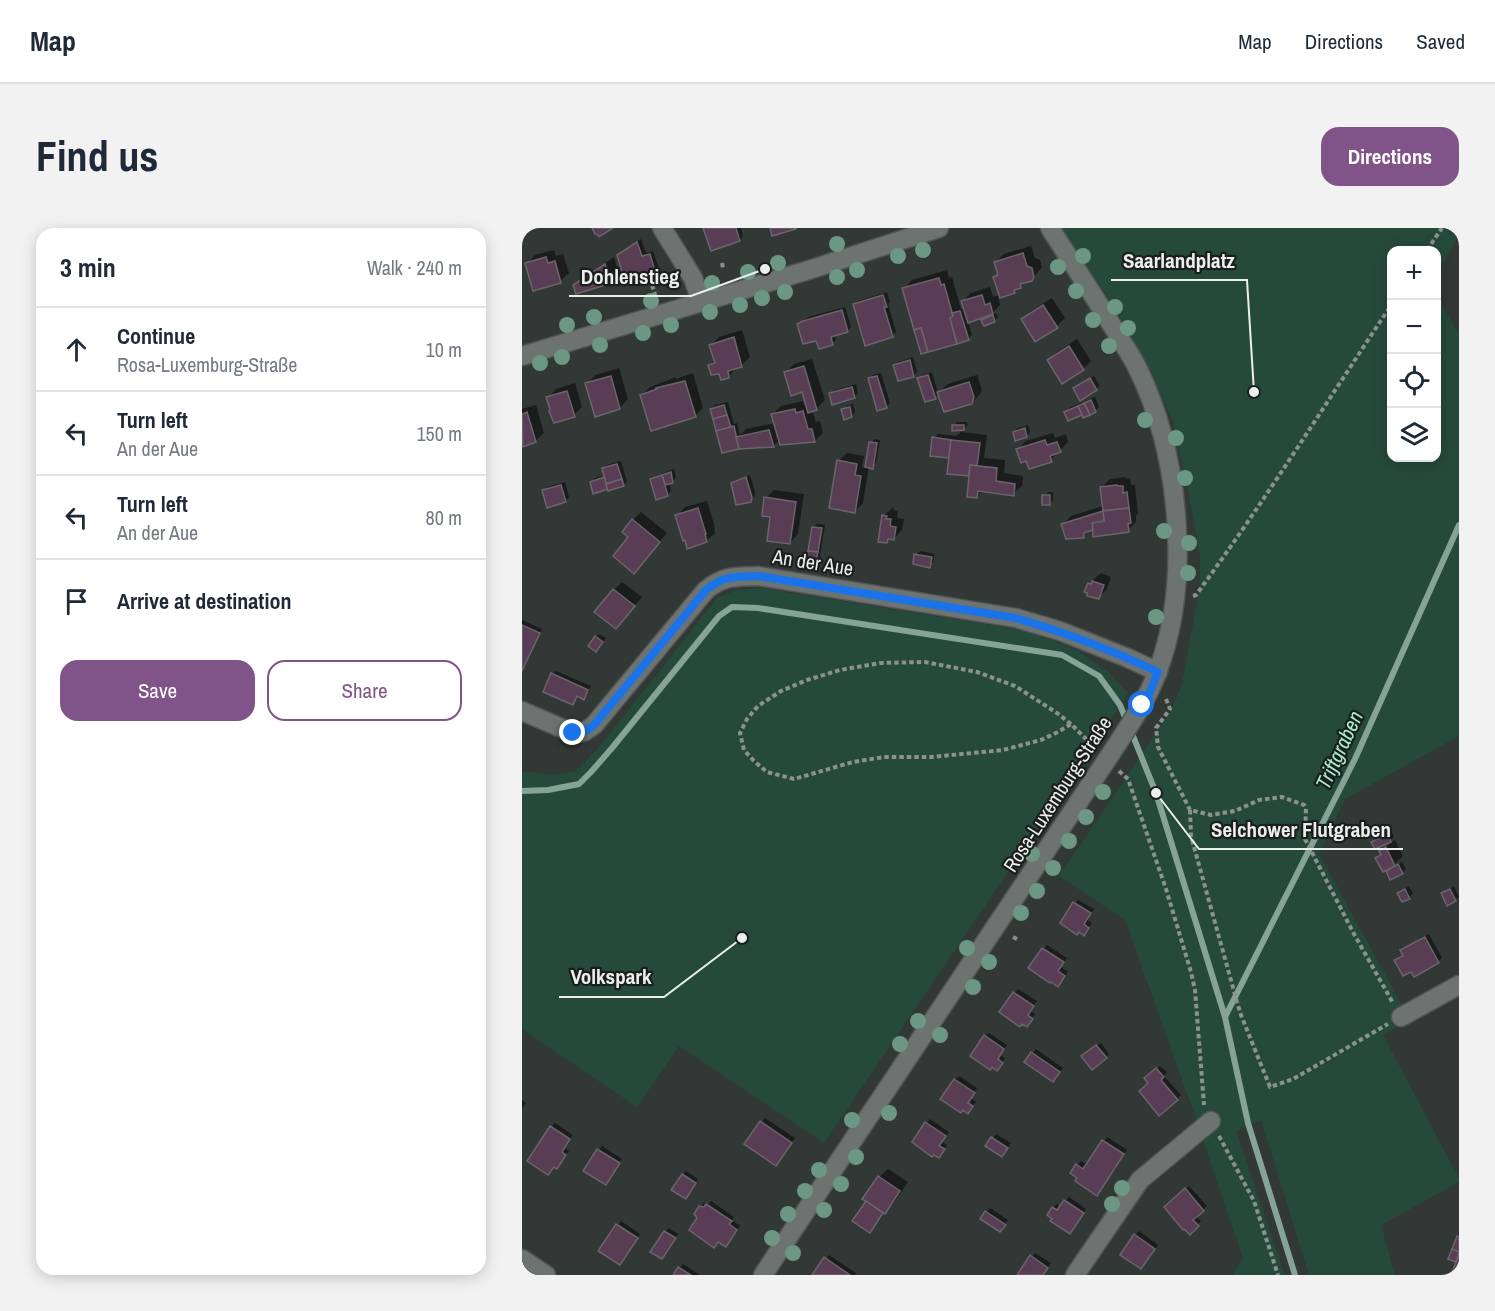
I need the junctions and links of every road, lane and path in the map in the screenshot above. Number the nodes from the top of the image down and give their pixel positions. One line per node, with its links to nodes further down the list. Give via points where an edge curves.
1 (662, 228): 6 (street, via 693,278)
2 (939, 228): 6 (street)
3 (1050, 228): 9 (street, Rosa-Luxemburg-Straße, via 1137,367 1160,428 1176,521)
4 (1442, 228): 5 (path)
5 (1430, 246)
6 (701, 302): 8 (street)
7 (1387, 312): 9 (path, via 1196,595)
8 (522, 356)
9 (1174, 604): 10 (street, Rosa-Luxemburg-Straße)
10 (1158, 672): 12 (street, An der Aue, via 1070,634 1016,618 758,576 730,577 706,590 594,725 584,732 573,733); 14 (street, Rosa-Luxemburg-Straße, via 1142,705)
11 (1165, 695): 15 (path, via 1170,709 1156,728 1158,747)
12 (522, 711)
13 (1071, 724): 13 (path, via 1041,740 1003,750 884,757 794,779 767,772 754,761 744,750 740,733 758,706 781,691 840,670 880,663 925,662 977,672 1015,686); 14 (path)
14 (1106, 752): 18 (path, via 1128,779 1191,972); 21 (street, Rosa-Luxemburg-Straße, via 1047,851)
15 (1190, 810): 17 (path, via 1211,815 1282,797 1304,805 1305,839); 17 (path, via 1191,836 1237,1002 1270,1087 1293,1079)
16 (1459, 985): 17 (street)
17 (1401, 1017)
18 (1208, 1124): 22 (street, via 1140,1180); 23 (path, via 1254,1201)
19 (522, 1259): 20 (street)
20 (546, 1275)
21 (763, 1275)
22 (1075, 1275)
23 (1278, 1275)

